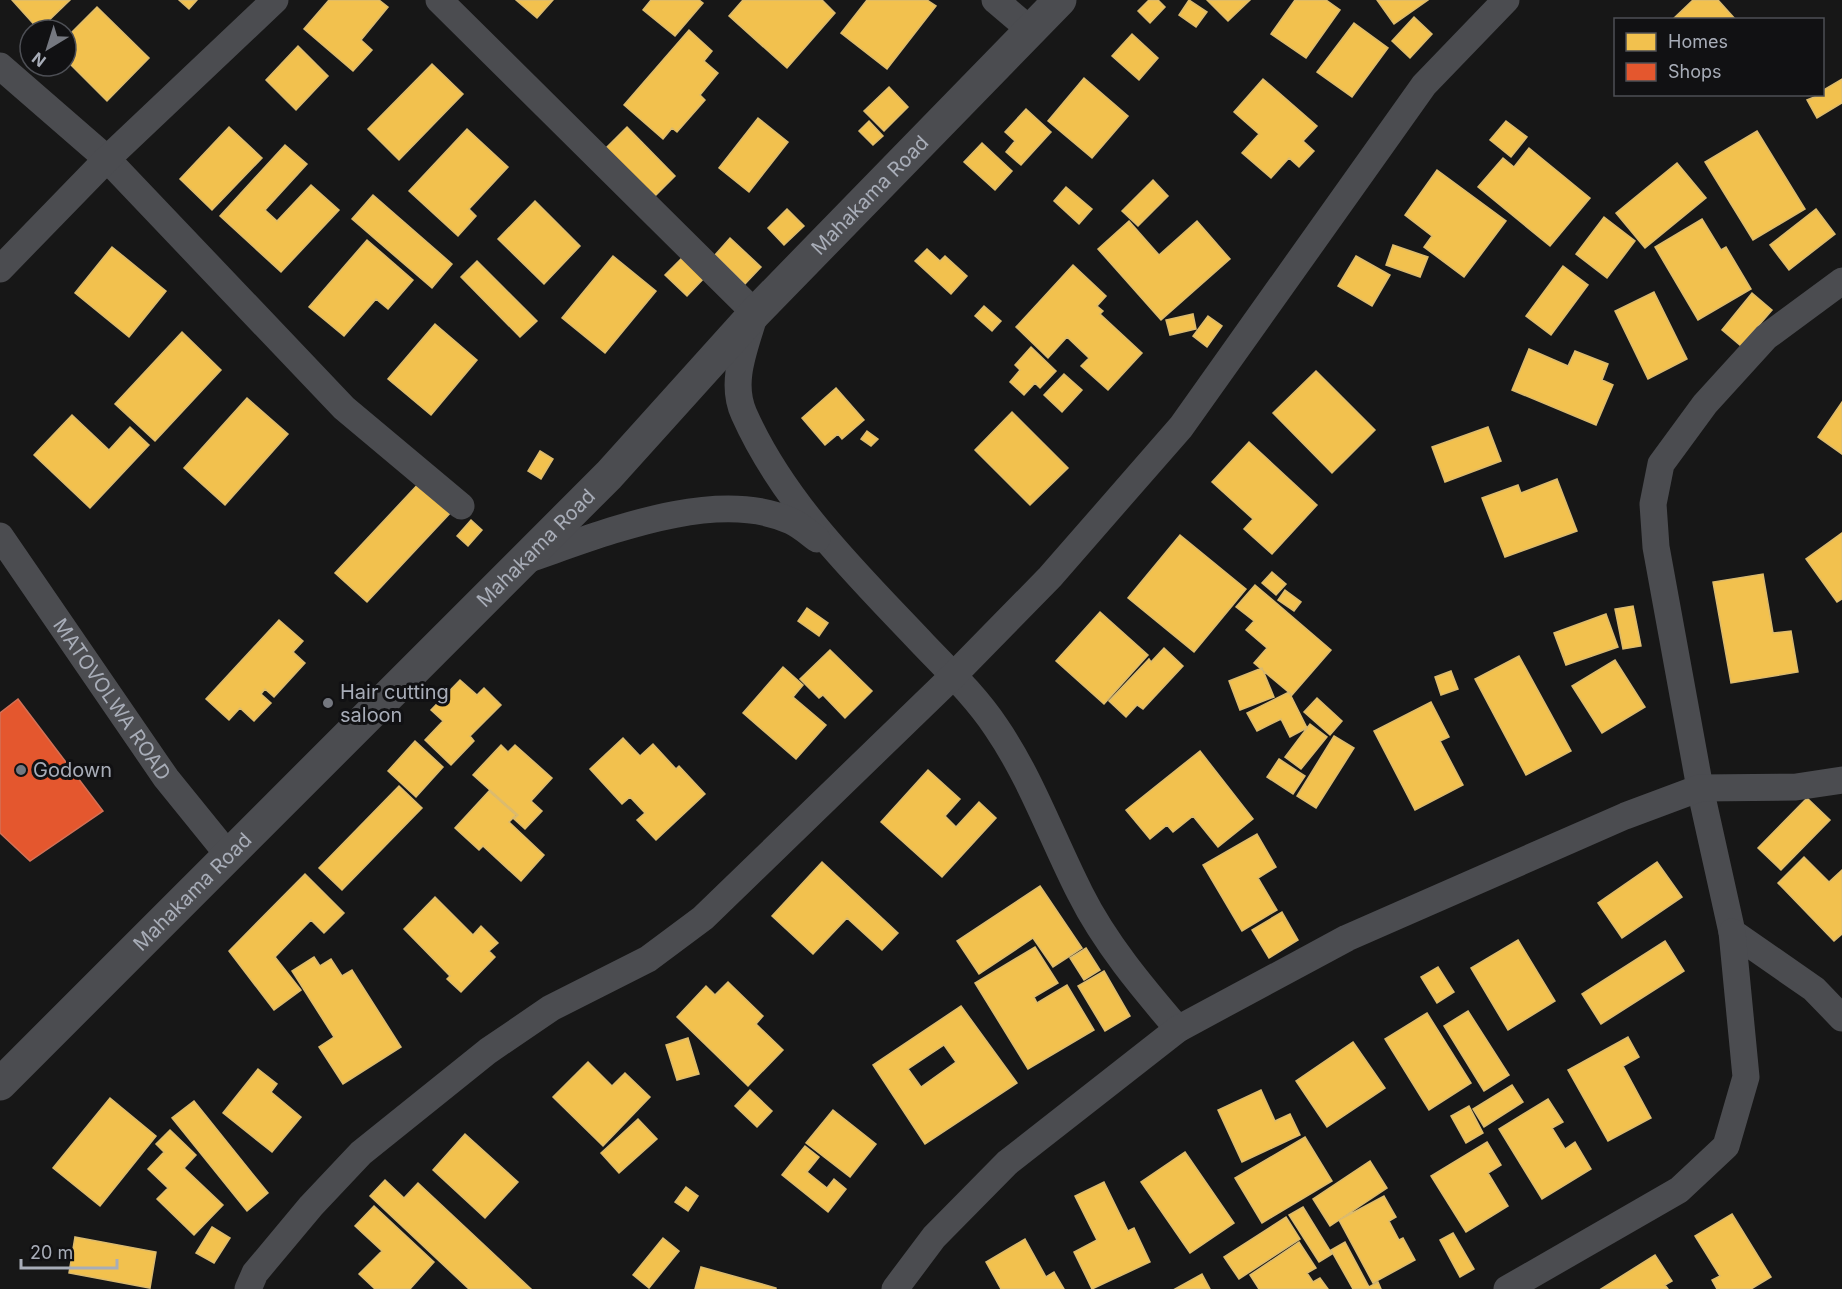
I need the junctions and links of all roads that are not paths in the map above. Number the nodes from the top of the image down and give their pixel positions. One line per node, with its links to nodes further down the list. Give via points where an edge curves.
1 (275, 0): 8 (street)
2 (439, 0): 11 (street)
3 (995, 0): 6 (street)
4 (1060, 0): 6 (street, Mahakama Road)
5 (1506, 0): 16 (street, via 1424,85 1180,427 1050,577)
6 (1029, 29): 11 (street, Mahakama Road)
7 (0, 66): 8 (street)
8 (108, 159): 9 (street); 12 (street, via 344,408)
9 (0, 269)
10 (1842, 281): 18 (street, via 1766,337 1705,404 1661,464 1653,504 1656,547)
11 (755, 313): 14 (street, via 735,386 743,413 784,485); 15 (street, Mahakama Road, via 609,475)
12 (461, 506)
13 (0, 536): 19 (street, MATOVOLWA ROAD, via 166,778)
14 (836, 552): 15 (street, via 790,521 739,508 660,515); 16 (street)
15 (526, 560): 19 (street, Mahakama Road)
16 (953, 676): 22 (street, via 996,727 1020,767 1081,896 1131,974); 24 (street, via 703,918 648,959 551,1008 488,1051 361,1153 255,1273)
17 (1842, 780): 18 (street, via 1796,787)
18 (1700, 788): 20 (street); 22 (street, via 1625,816 1347,938)
19 (230, 857): 23 (street, Mahakama Road)
20 (1732, 932): 21 (street, via 1814,989); 26 (street, via 1746,1077 1726,1146 1679,1190)
21 (1842, 1018)
22 (1178, 1029): 25 (street, via 1006,1163 934,1237)
23 (0, 1084)
24 (248, 1289)
25 (895, 1289)
26 (1507, 1289)

